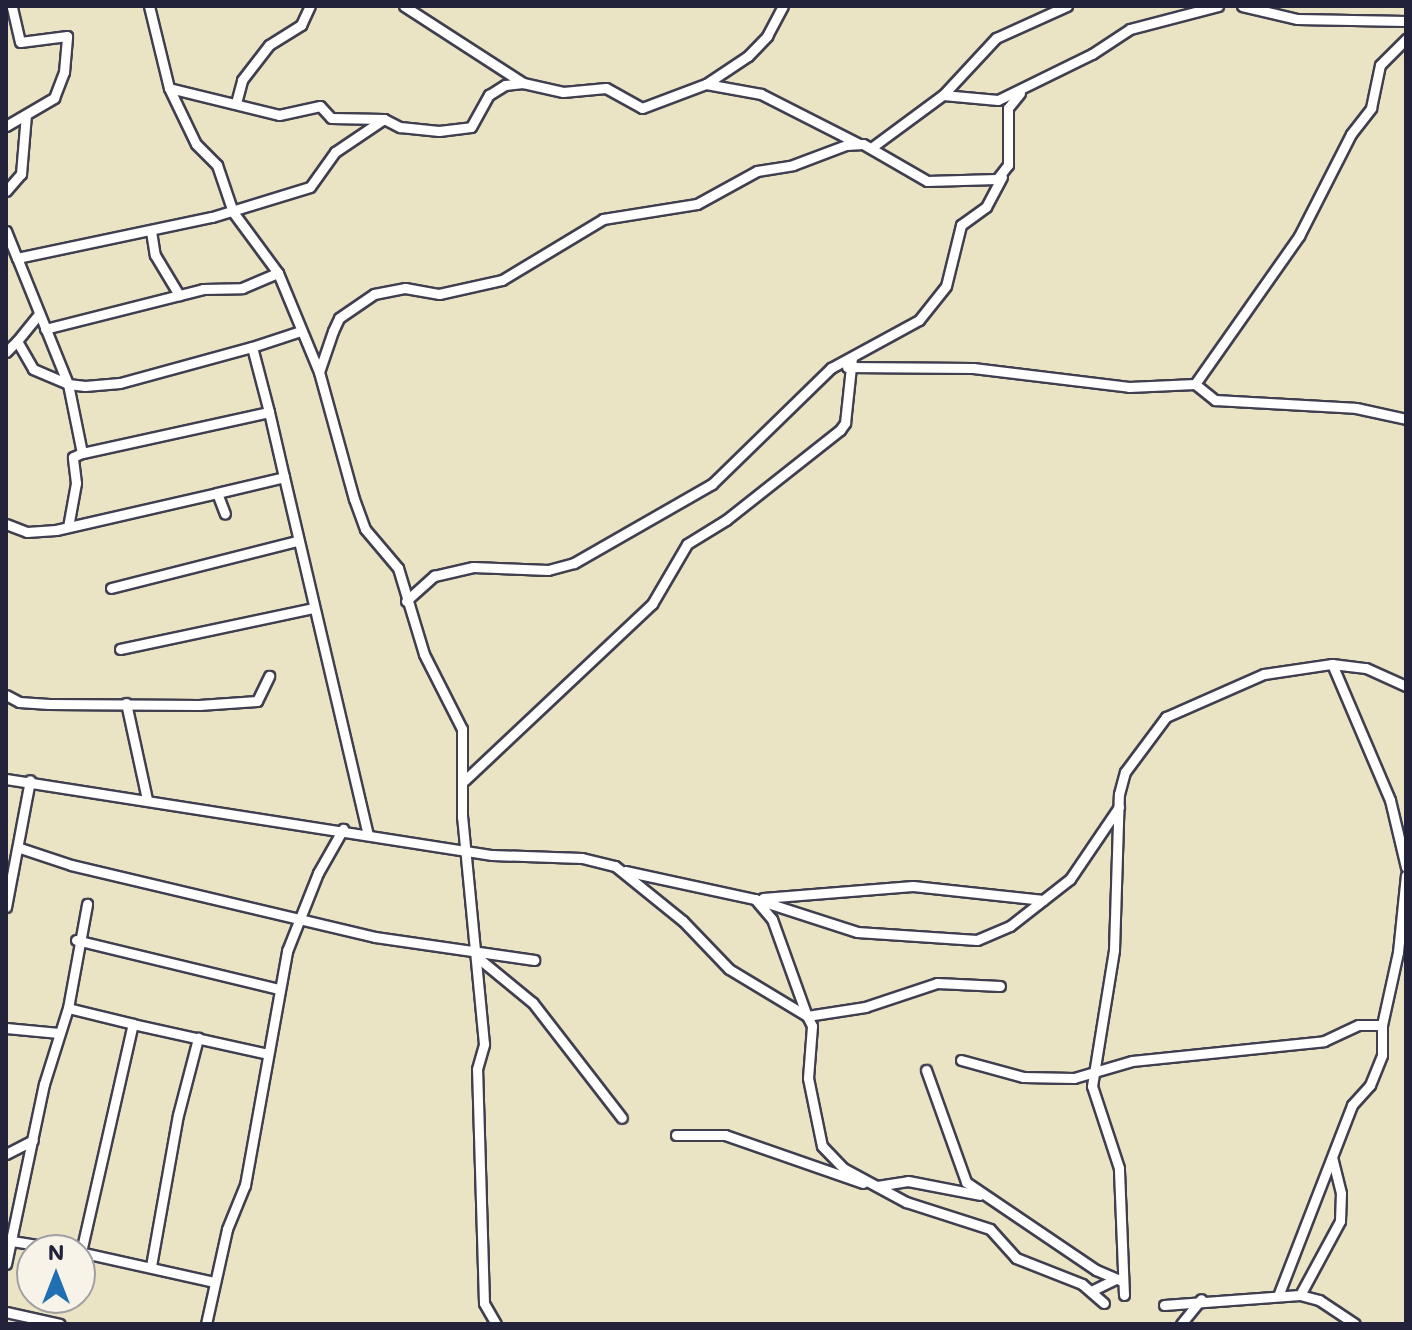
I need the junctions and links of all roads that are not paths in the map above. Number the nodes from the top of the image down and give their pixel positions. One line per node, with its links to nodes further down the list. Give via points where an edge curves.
1 (12, 6): 19 (street, via 20,42 67,36 64,72 54,98)
2 (149, 6): 15 (street)
3 (310, 6): 18 (street, via 301,25 269,45 242,80)
4 (404, 6): 13 (street)
5 (783, 6): 14 (street, via 757,49)
6 (1067, 6): 17 (street, via 996,38)
7 (1218, 6): 16 (street, via 1130,29)
8 (1242, 6): 10 (street)
9 (1275, 6): 10 (street)
10 (1258, 10): 11 (street, via 1297,19)
11 (1406, 21)
12 (1406, 39): 41 (street, via 1380,65 1371,108 1351,134 1299,236)
13 (523, 83): 14 (street, via 563,92 606,88 642,108); 20 (street, via 496,89 467,129 400,127)
14 (706, 84): 22 (street, via 761,94)
15 (169, 88): 18 (street); 26 (street, via 196,144 228,185)
16 (1020, 93): 17 (street, via 991,101); 24 (street, via 1008,108 1009,159)
17 (943, 95): 23 (street)
18 (236, 103): 20 (street, via 279,115 320,106 331,118)
19 (26, 115): 21 (street); 25 (street, via 21,174)
20 (384, 119): 26 (street, via 335,152 310,187)
21 (6, 126)
22 (857, 143): 23 (street); 39 (street, via 787,167 757,171 697,204 603,219 502,280 439,294 405,288 374,294 339,318)
23 (871, 148): 24 (street, via 927,181)
24 (1002, 177): 38 (street, via 986,207 961,225 949,277 929,310)
25 (6, 191)
26 (233, 212): 28 (street); 30 (street)
27 (6, 231): 29 (street)
28 (151, 231): 29 (street); 31 (street, via 155,255)
29 (17, 258): 32 (street)
30 (278, 273): 31 (street, via 242,288); 34 (street)
31 (179, 295): 33 (street)
32 (39, 314): 33 (street); 35 (street)
33 (45, 329): 40 (street)
34 (301, 331): 36 (street); 39 (street)
35 (17, 341): 37 (street); 40 (street, via 33,369)
36 (252, 347): 40 (street, via 113,384); 42 (street)
37 (6, 352)
38 (852, 363): 41 (street, via 973,368 1129,387); 52 (street, via 831,368 712,484 683,503 654,513 595,553 548,570 473,567 434,576); 62 (street, via 840,430 726,520 687,544 652,604)
39 (319, 372): 52 (street, via 365,529 398,568)
40 (68, 384): 44 (street)
41 (1195, 384): 43 (street, via 1215,400 1356,408)
42 (269, 412): 44 (street); 45 (street)
43 (1406, 419)
44 (82, 453): 49 (street, via 73,457 76,483)
45 (284, 477): 46 (street); 50 (street)
46 (217, 493): 47 (street); 49 (street)
47 (225, 514)
48 (6, 524): 49 (street, via 27,532)
49 (68, 527)
50 (297, 541): 51 (street); 53 (street)
51 (111, 588)
52 (406, 601): 62 (street, via 424,654 462,729)
53 (313, 608): 54 (street); 66 (street)
54 (120, 649)
55 (1332, 664): 57 (street, via 1366,668); 64 (street, via 1264,674 1166,717 1125,772); 70 (street, via 1390,800)
56 (269, 676): 59 (street, via 257,701)
57 (1406, 686)
58 (6, 695): 59 (street, via 34,703)
59 (126, 703): 63 (street)
60 (6, 779): 61 (street)
61 (30, 780): 63 (street); 67 (street)
62 (465, 780): 68 (street)
63 (147, 799): 65 (street)
64 (1119, 806): 73 (street, via 1088,857); 92 (street, via 1118,913)
65 (343, 829): 66 (street); 76 (street)
66 (367, 832): 68 (street)
67 (20, 848): 75 (street); 76 (street)
68 (467, 850): 69 (street); 78 (street)
69 (615, 866): 72 (street, via 636,878); 83 (street, via 683,921 729,969)
70 (1406, 867)
71 (1406, 875): 85 (street, via 1398,952)
72 (755, 899): 73 (street, via 913,886); 73 (street, via 857,932 932,941 977,940 1010,926); 83 (street, via 772,919)
73 (1043, 900)
74 (87, 904): 77 (street)
75 (6, 907)
76 (298, 919): 78 (street); 81 (street)
77 (76, 940): 81 (street); 82 (street)
78 (475, 955): 79 (street); 93 (street, via 533,1003); 118 (street, via 484,1044 477,1069 484,1303)
79 (534, 960)
80 (1000, 986): 83 (street, via 937,983 865,1007)
81 (278, 989): 89 (street)
82 (68, 1008): 84 (street); 87 (street)
83 (807, 1016): 98 (street, via 812,1026 808,1078 822,1146 843,1168)
84 (133, 1024): 88 (street); 100 (street)
85 (1382, 1025): 92 (street, via 1359,1025 1324,1041 1132,1061); 97 (street, via 1382,1055 1370,1085 1352,1105)
86 (6, 1028): 87 (street)
87 (59, 1033): 95 (street)
88 (198, 1038): 89 (street); 105 (street, via 178,1115)
89 (268, 1054): 107 (street, via 245,1185)
90 (961, 1060): 92 (street, via 1036,1078)
91 (926, 1070): 99 (street, via 958,1166)
92 (1095, 1074): 106 (street, via 1095,1099 1119,1168)
93 (622, 1118)
94 (676, 1135): 98 (street, via 725,1135)
95 (33, 1140): 96 (street); 101 (street)
96 (6, 1154)
97 (1332, 1157): 110 (street, via 1341,1193 1340,1221); 111 (street)
98 (877, 1186): 99 (street, via 908,1181); 108 (street, via 906,1202 990,1229 1016,1258)
99 (980, 1195): 106 (street)
100 (85, 1234)
101 (12, 1241): 102 (street); 104 (street)
102 (16, 1242)
103 (96, 1255): 105 (street)
104 (6, 1264)
105 (151, 1266): 107 (street)
106 (1119, 1280): 108 (street); 109 (street)
107 (214, 1282): 117 (street)
108 (1091, 1291): 113 (street)
109 (1124, 1295)
110 (1300, 1295): 111 (street); 120 (street, via 1319,1300)
111 (1278, 1296): 112 (street)
112 (1201, 1299): 114 (street); 119 (street)
113 (1104, 1303)
114 (1164, 1305)
115 (6, 1312): 116 (street)
116 (60, 1324)
117 (206, 1324)
118 (496, 1324)
119 (1181, 1324)
120 (1355, 1324)

